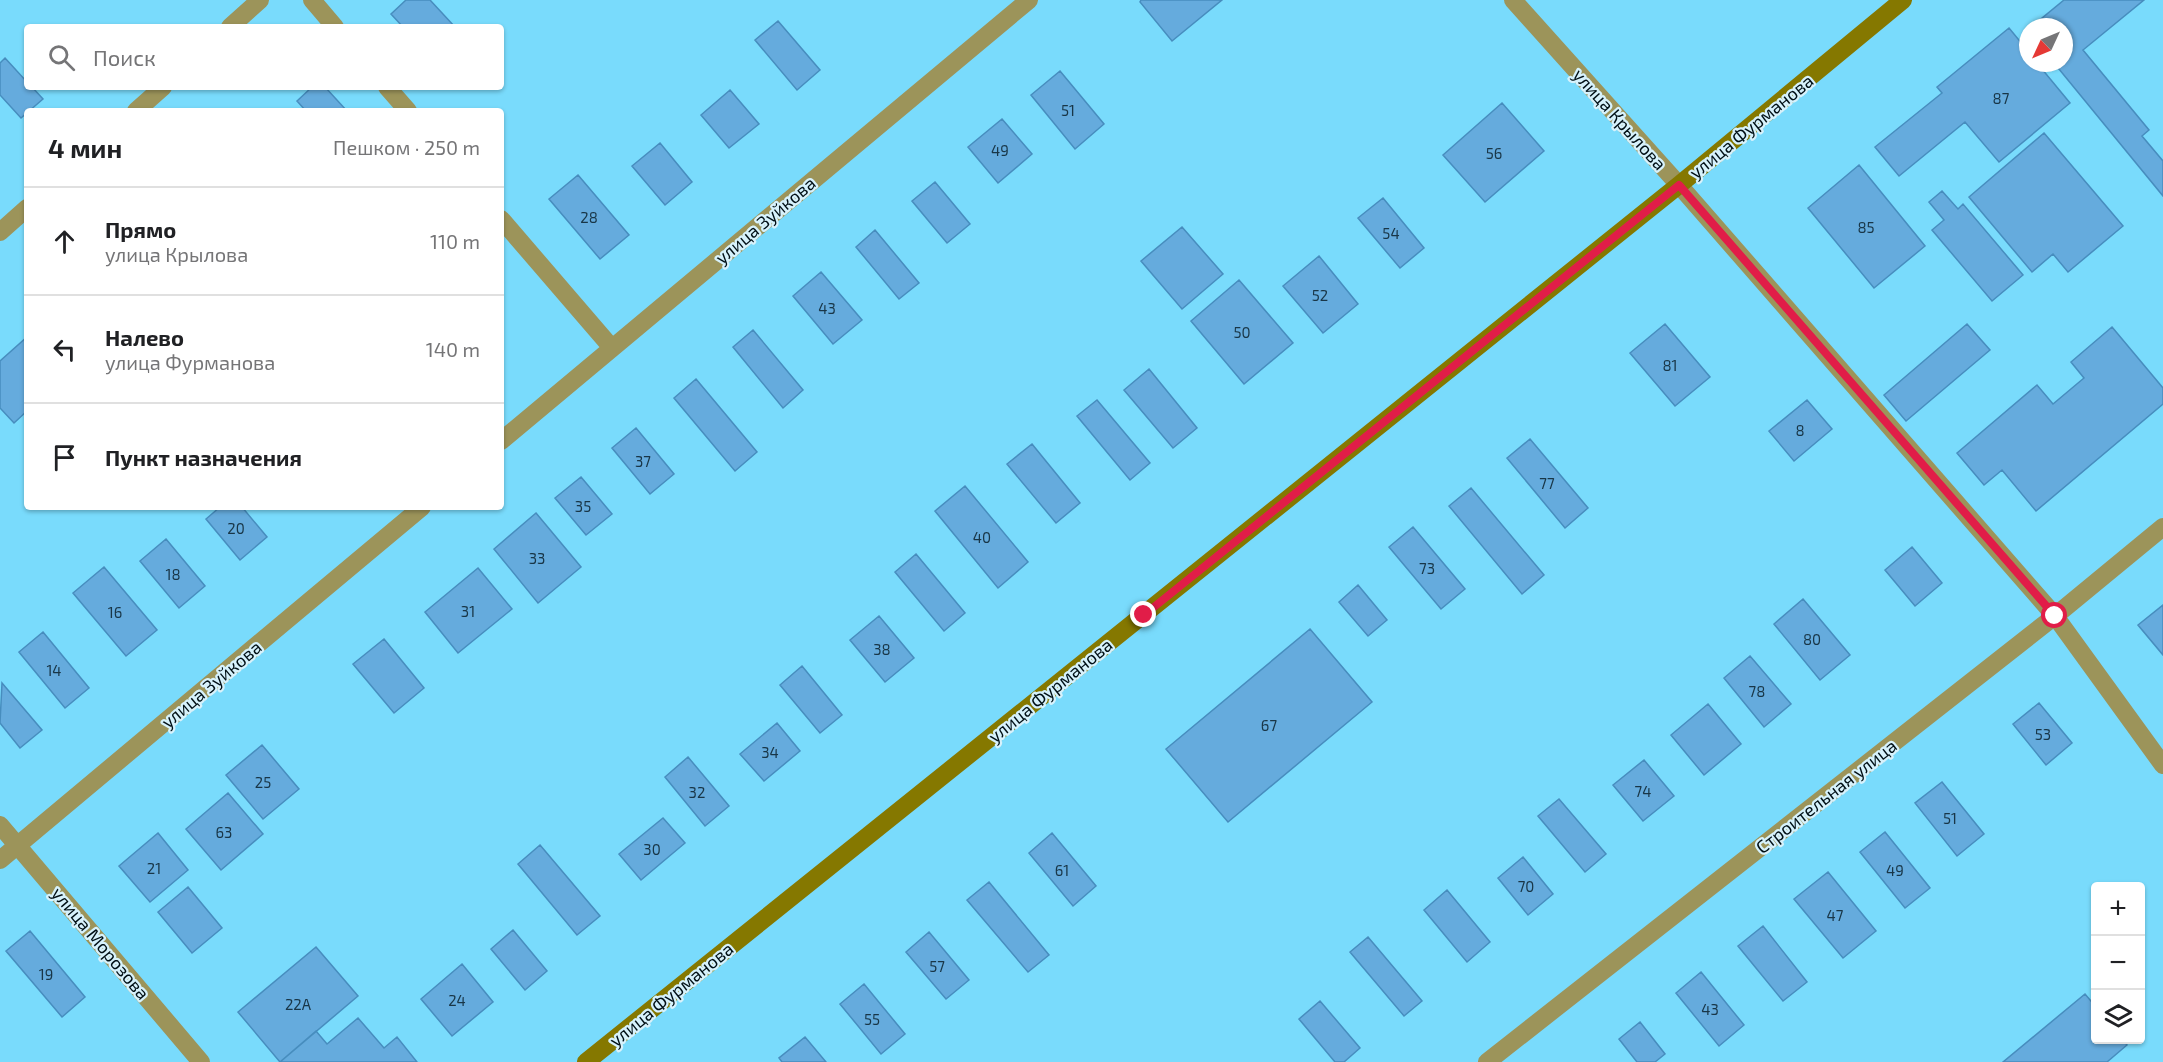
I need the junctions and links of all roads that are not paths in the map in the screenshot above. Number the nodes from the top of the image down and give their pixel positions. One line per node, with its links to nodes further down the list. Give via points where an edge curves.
1 (260, 0): 6 (street)
2 (312, 0): 7 (street)
3 (1029, 0): 16 (street, улица Зуйкова)
4 (1513, 0): 12 (street, улица Крылова)
5 (1903, 0): 12 (main road, улица Фурманова)
6 (233, 24)
7 (332, 24)
8 (160, 90): 10 (street)
9 (390, 90): 11 (street)
10 (139, 108)
11 (405, 108)
12 (1679, 185): 20 (street, улица Крылова); 26 (main road, улица Фурманова)
13 (24, 211): 15 (street)
14 (504, 222): 16 (street)
15 (0, 232)
16 (612, 348): 17 (street, улица Зуйкова)
17 (504, 438)
18 (418, 510): 23 (street, улица Зуйкова)
19 (2163, 527): 20 (street, Строительная улица)
20 (2055, 616): 21 (street, улица Крылова); 27 (street, Строительная улица)
21 (2163, 765)
22 (0, 825): 23 (street, улица Морозова)
23 (18, 845): 24 (street, улица Зуйкова); 25 (street, улица Морозова)
24 (0, 860)
25 (201, 1062)
26 (586, 1062)
27 (1487, 1062)

